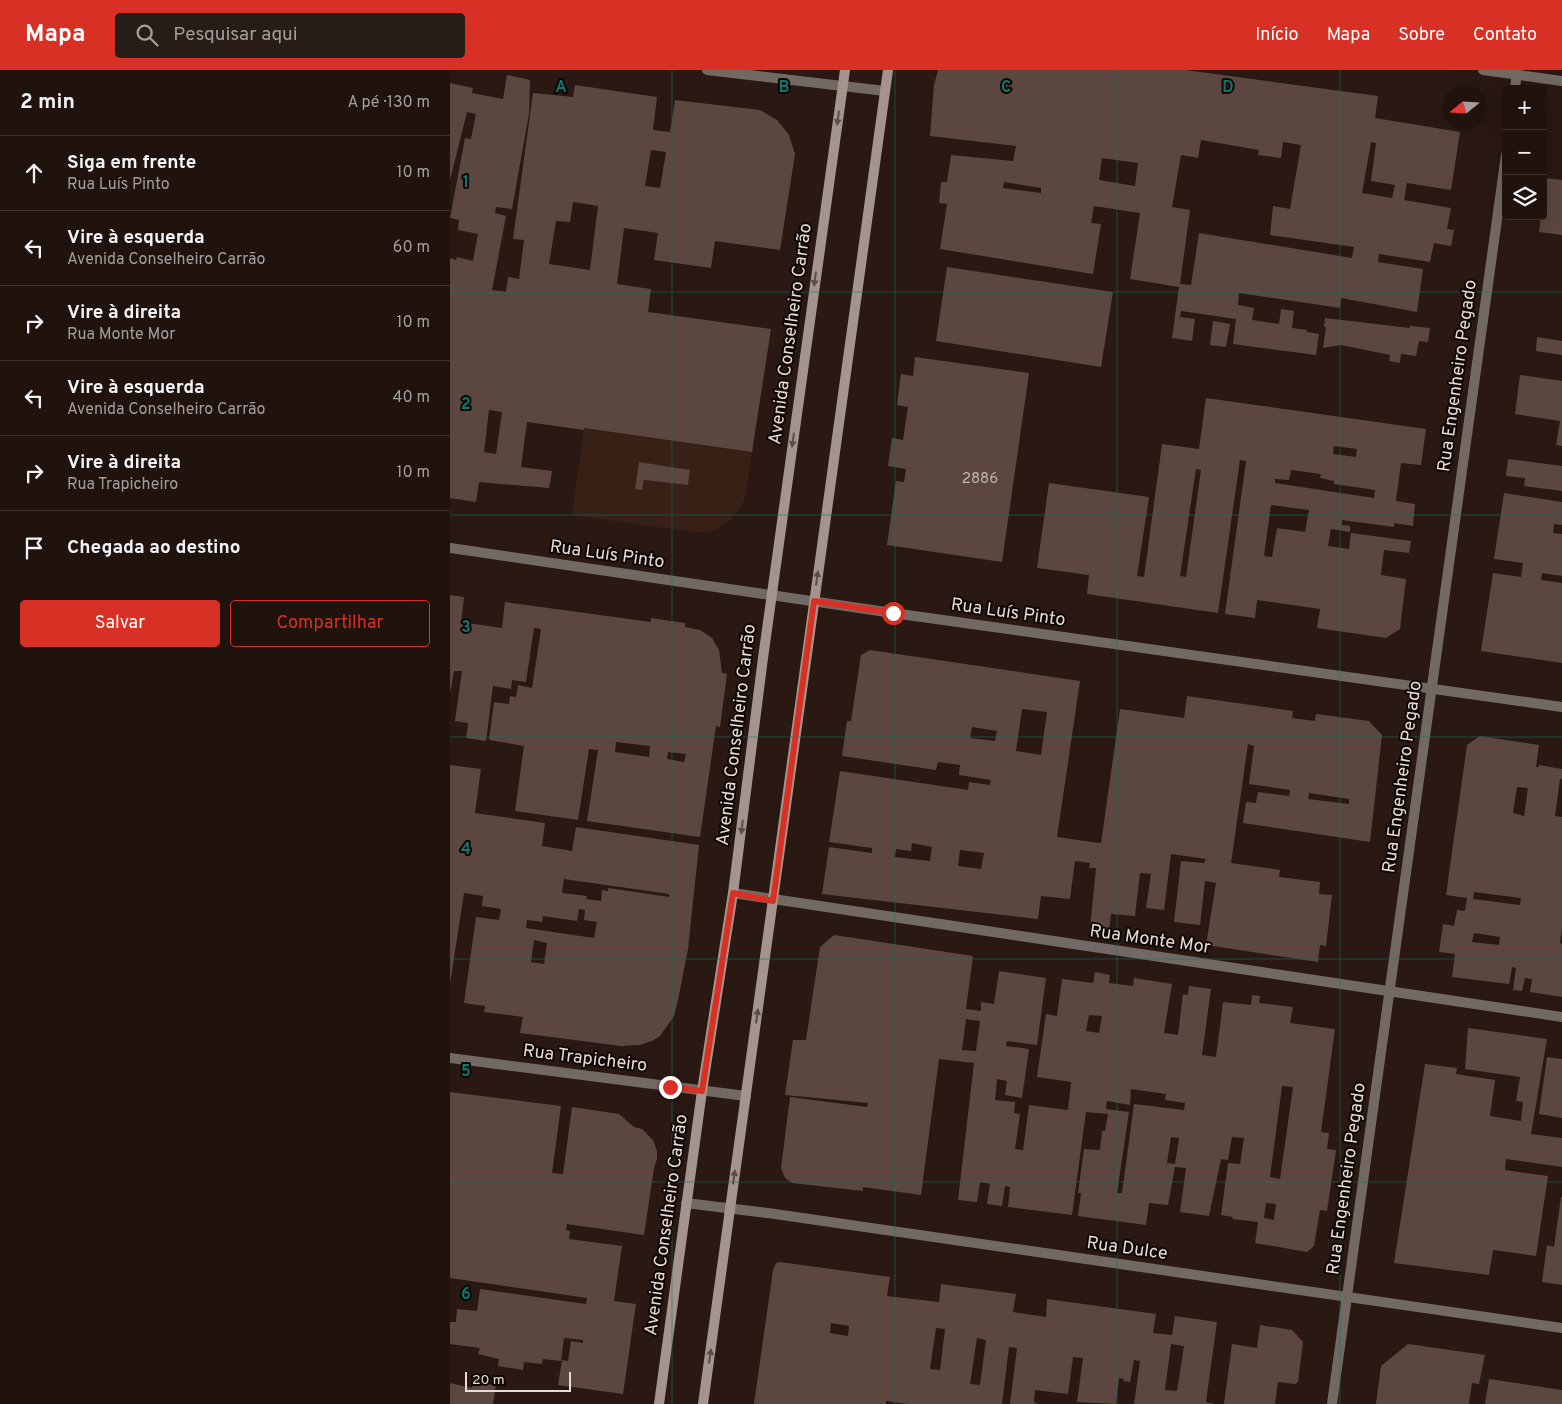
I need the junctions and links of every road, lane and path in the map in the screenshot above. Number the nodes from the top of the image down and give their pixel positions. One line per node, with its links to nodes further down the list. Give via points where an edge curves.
1 (707, 70): 8 (street)
2 (845, 70): 8 (main road, Avenida Conselheiro Carrão)
3 (888, 70): 9 (main road)
4 (1483, 70): 5 (street)
5 (1517, 72): 6 (street); 7 (street)
6 (1562, 81)
7 (1515, 85)
8 (842, 87): 9 (street); 12 (main road, Avenida Conselheiro Carrão, one-way to 12)
9 (885, 91): 13 (main road, one-way to 9)
10 (1503, 175): 14 (street, Rua Engenheiro Pegado)
11 (450, 548): 12 (street, Rua Luís Pinto)
12 (772, 595): 13 (street, Rua Luís Pinto); 16 (main road, Avenida Conselheiro Carrão, one-way to 16)
13 (814, 601): 14 (street, Rua Luís Pinto); 17 (main road)
14 (1431, 688): 15 (street, Rua Luís Pinto); 18 (street, Rua Engenheiro Pegado)
15 (1562, 706)
16 (733, 893): 17 (street, Rua Monte Mor); 21 (main road, Avenida Conselheiro Carrão)
17 (773, 901): 18 (street, Rua Monte Mor); 22 (main road, one-way to 17)
18 (1390, 992): 19 (street, Rua Monte Mor); 25 (street, Rua Engenheiro Pegado)
19 (1562, 1017)
20 (450, 1058): 21 (street, Rua Trapicheiro)
21 (702, 1091): 22 (street, Rua Trapicheiro); 23 (main road, Avenida Conselheiro Carrão)
22 (746, 1096): 24 (main road, one-way to 22)
23 (686, 1203): 24 (street, Rua Dulce); 27 (main road, Avenida Conselheiro Carrão)
24 (730, 1208): 25 (street, Rua Dulce); 28 (main road, one-way to 24)
25 (1347, 1296): 26 (street, Rua Dulce); 29 (street, Rua Engenheiro Pegado)
26 (1562, 1328)
27 (659, 1404)
28 (703, 1404)
29 (1332, 1404)

